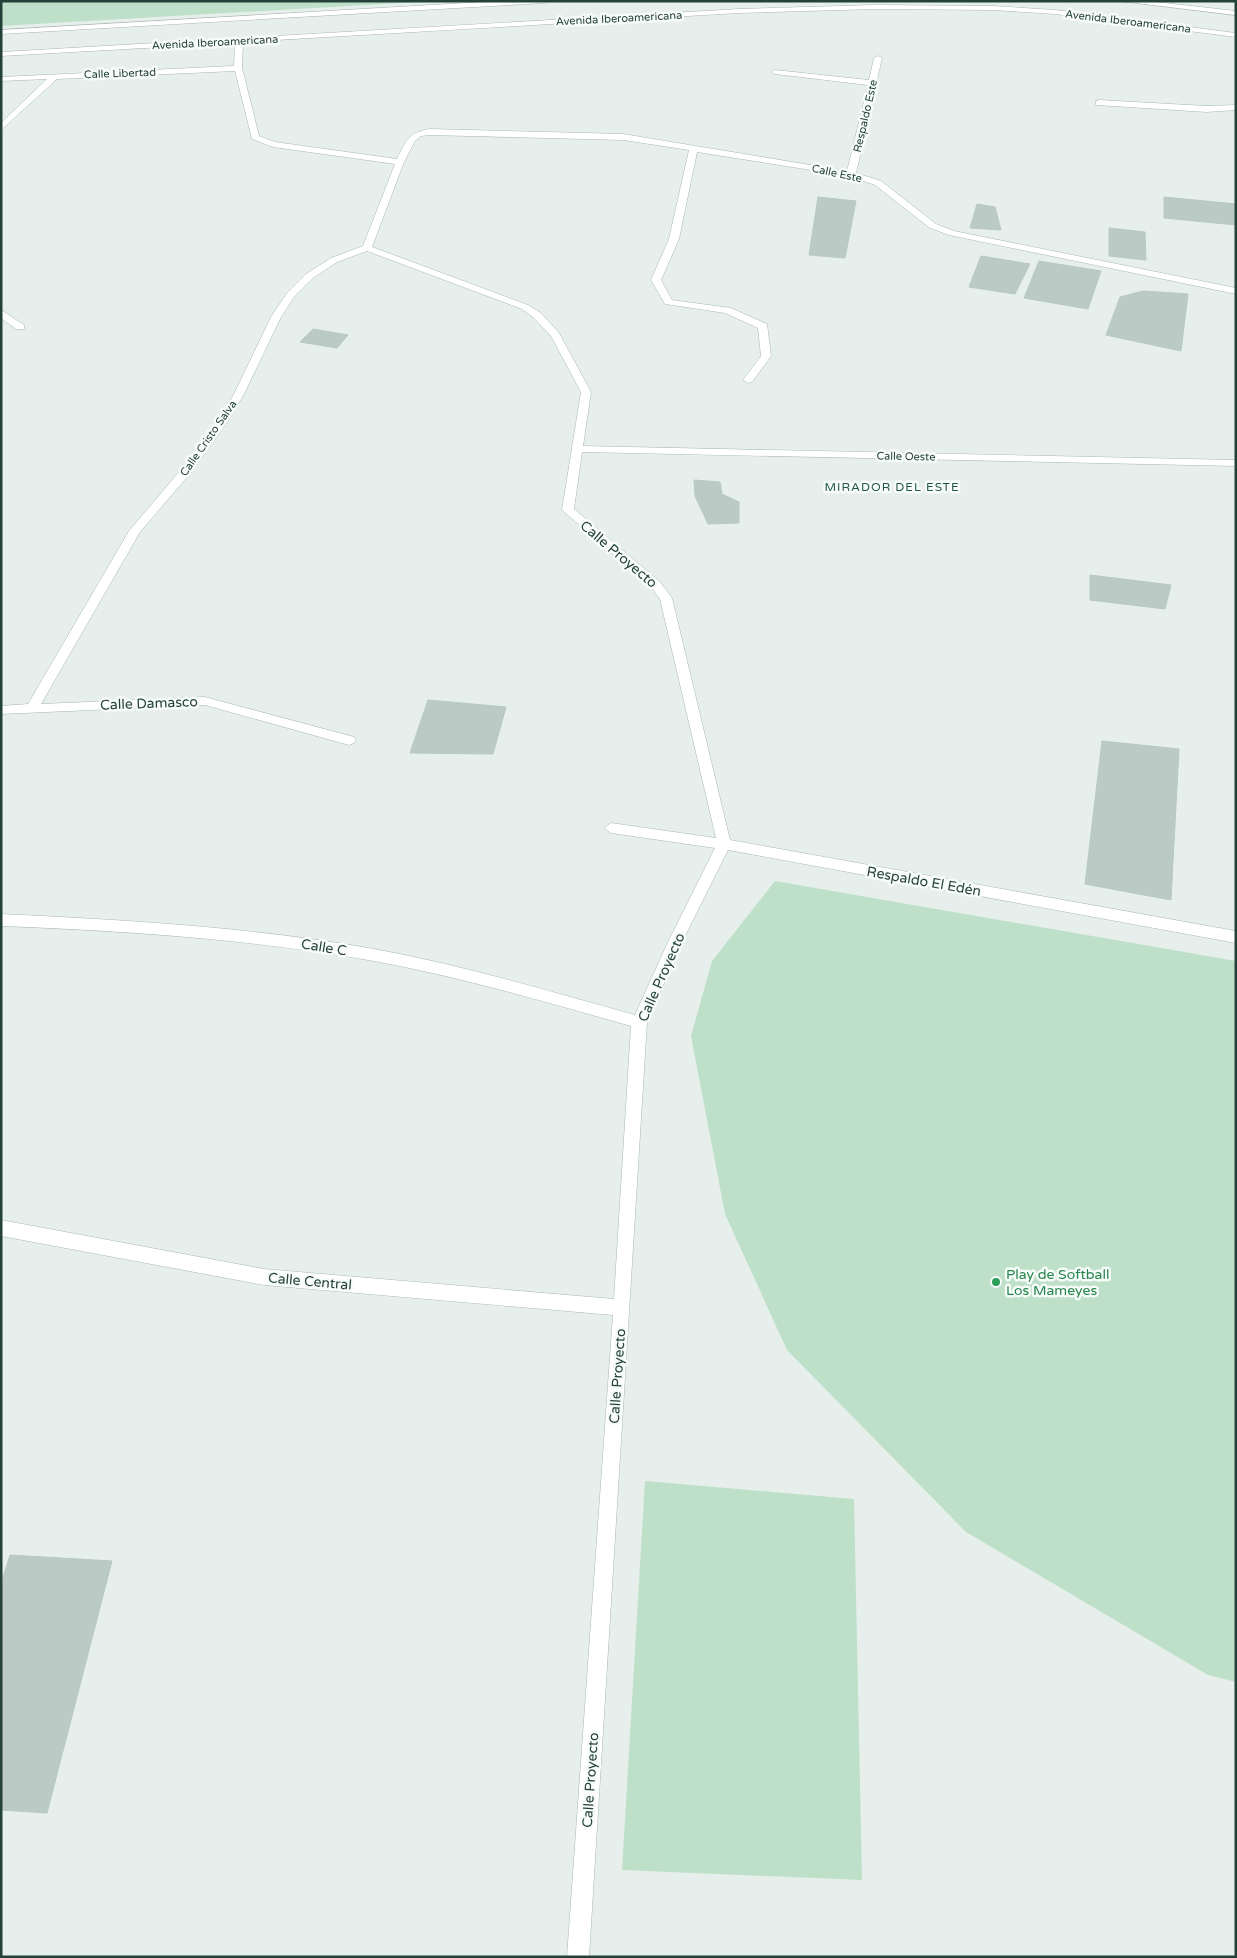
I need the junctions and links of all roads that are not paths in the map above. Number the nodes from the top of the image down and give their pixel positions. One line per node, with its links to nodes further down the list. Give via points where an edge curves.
1 (545, 1): 7 (street, Avenida Iberoamericana)
2 (1054, 1): 5 (street)
3 (1123, 1): 6 (street, Avenida Iberoamericana)
4 (992, 5): 5 (street, Avenida Iberoamericana); 9 (street, Avenida Iberoamericana, via 739,11)
5 (1055, 12): 8 (street, Avenida Iberoamericana)
6 (1236, 13)
7 (1, 32)
8 (1236, 35)
9 (239, 40): 10 (street, Avenida Iberoamericana); 12 (street)
10 (1, 54)
11 (878, 58): 16 (street, Respaldo Este)
12 (238, 68): 14 (street, Calle Libertad); 21 (street, via 253,134 259,140)
13 (775, 72): 16 (street)
14 (56, 75): 15 (street, Calle Libertad); 19 (street)
15 (1, 79)
16 (873, 83): 22 (street, Respaldo Este)
17 (1099, 103): 18 (street, via 1208,109)
18 (1236, 107)
19 (1, 128)
20 (694, 147): 21 (street, Calle Este, via 588,135 434,131 418,134 411,140); 22 (street, Calle Este); 27 (street, via 674,239 656,280 668,302 727,310 763,326 766,356)
21 (400, 162): 23 (street)
22 (851, 174): 24 (street, Calle Este, via 878,183 933,226 952,233)
23 (367, 248): 28 (street, Calle Proyecto, via 525,307 537,315 555,335 586,392); 30 (street, Calle Cristo Salva, via 336,257 316,269 281,306 232,406 189,468 135,531)
24 (1236, 290)
25 (1, 313): 26 (street)
26 (20, 327)
27 (748, 380)
28 (577, 449): 29 (street, Calle Oeste); 34 (street, Calle Proyecto, via 568,510 656,585 666,598)
29 (1236, 463)
30 (33, 707): 31 (street); 32 (street, Calle Damasco, via 205,701)
31 (1, 710)
32 (349, 740)
33 (611, 828): 34 (street, Respaldo El Edén)
34 (724, 844): 36 (street, Respaldo El Edén); 37 (street, Calle Proyecto)
35 (1, 920): 37 (street, Calle C, via 147,926 324,946 452,972)
36 (1236, 937)
37 (639, 1022): 39 (street, Calle Proyecto)
38 (1, 1228): 39 (street, Calle Central, via 264,1277)
39 (622, 1308): 40 (street, Calle Proyecto)
40 (578, 1957)

